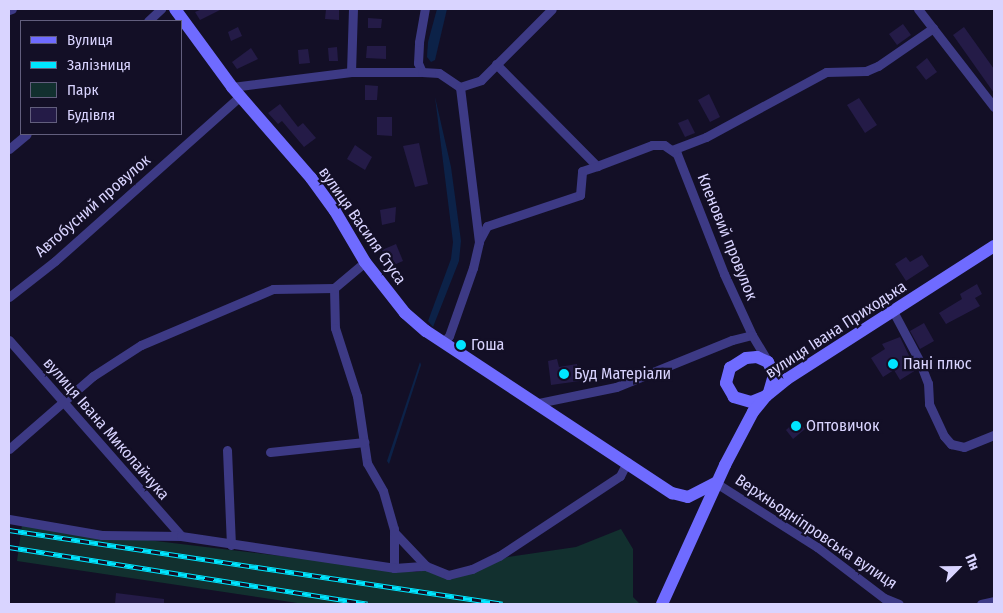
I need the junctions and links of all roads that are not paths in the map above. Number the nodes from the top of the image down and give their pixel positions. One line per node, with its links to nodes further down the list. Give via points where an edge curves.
1 (161, 9): 7 (street)
2 (175, 9): 13 (main road, вулиця Василя Стуса)
3 (353, 9): 10 (street)
4 (425, 9): 11 (street, via 419,42 418,63)
5 (552, 9): 9 (street)
6 (918, 9): 8 (street)
7 (149, 20)
8 (933, 28): 14 (street); 17 (street, via 878,66 866,71 826,72 706,137)
9 (496, 64): 12 (street, via 481,80); 18 (street)
10 (351, 72): 11 (street); 13 (street)
11 (422, 72): 12 (street, via 440,73)
12 (460, 87): 19 (street)
13 (236, 91): 21 (main road, вулиця Василя Стуса, via 336,211); 23 (street, Автобусний провулок, via 55,261)
14 (994, 106)
15 (26, 135): 16 (street)
16 (9, 149)
17 (672, 150): 18 (street, via 664,145 652,145); 25 (street, Кленовий провулок, via 677,154 724,274)
18 (597, 166): 19 (street, via 582,171 580,195 487,226)
19 (479, 242): 27 (street, via 461,302)
20 (994, 246): 24 (main road, вулиця Івана Приходька)
21 (365, 262): 22 (street); 27 (main road, вулиця Василя Стуса, via 405,313)
22 (334, 288): 32 (street, via 273,289 141,345 93,376); 36 (street, via 335,328 357,396)
23 (9, 297)
24 (894, 313): 29 (main road, вулиця Івана Приходька); 35 (street, via 919,360 928,383 929,404 944,436 952,444 964,447)
25 (752, 335): 28 (street, Кленовий провулок); 33 (street, via 616,387)
26 (9, 340): 32 (street, вулиця Івана Миколайчука)
27 (443, 342): 33 (main road, вулиця Василя Стуса)
28 (770, 364): 29 (main road, via 785,370); 30 (main road, via 774,379); 31 (main road, via 757,358 746,358 730,368 726,383 730,393)
29 (806, 368): 30 (main road, вулиця Івана Приходька)
30 (768, 395): 31 (main road, via 755,402); 34 (main road, вулиця Івана Приходька)
31 (739, 399): 34 (main road, via 746,411)
32 (63, 403): 37 (street); 44 (street, вулиця Івана Миколайчука)
33 (538, 403): 40 (main road, вулиця Василя Стуса)
34 (747, 423): 41 (main road, вулиця Івана Приходька)
35 (994, 434)
36 (364, 442): 39 (street); 43 (street, via 367,463 383,491)
37 (9, 449)
38 (227, 450): 45 (street)
39 (270, 452)
40 (627, 462): 41 (main road, вулиця Василя Стуса, via 680,497 688,497); 46 (street, via 620,476 499,556 448,575)
41 (716, 483): 49 (main road, вулиця Івана Приходька); 50 (street, Верхньодніпровська вулиця, via 817,547 884,598)
42 (9, 519): 44 (street, via 102,535)
43 (394, 532): 46 (street); 47 (street)
44 (181, 536): 45 (street)
45 (231, 545): 47 (street)
46 (426, 566): 47 (street)
47 (394, 568)
48 (994, 601): 51 (street)
49 (662, 604)
50 (899, 604)
51 (981, 604)

